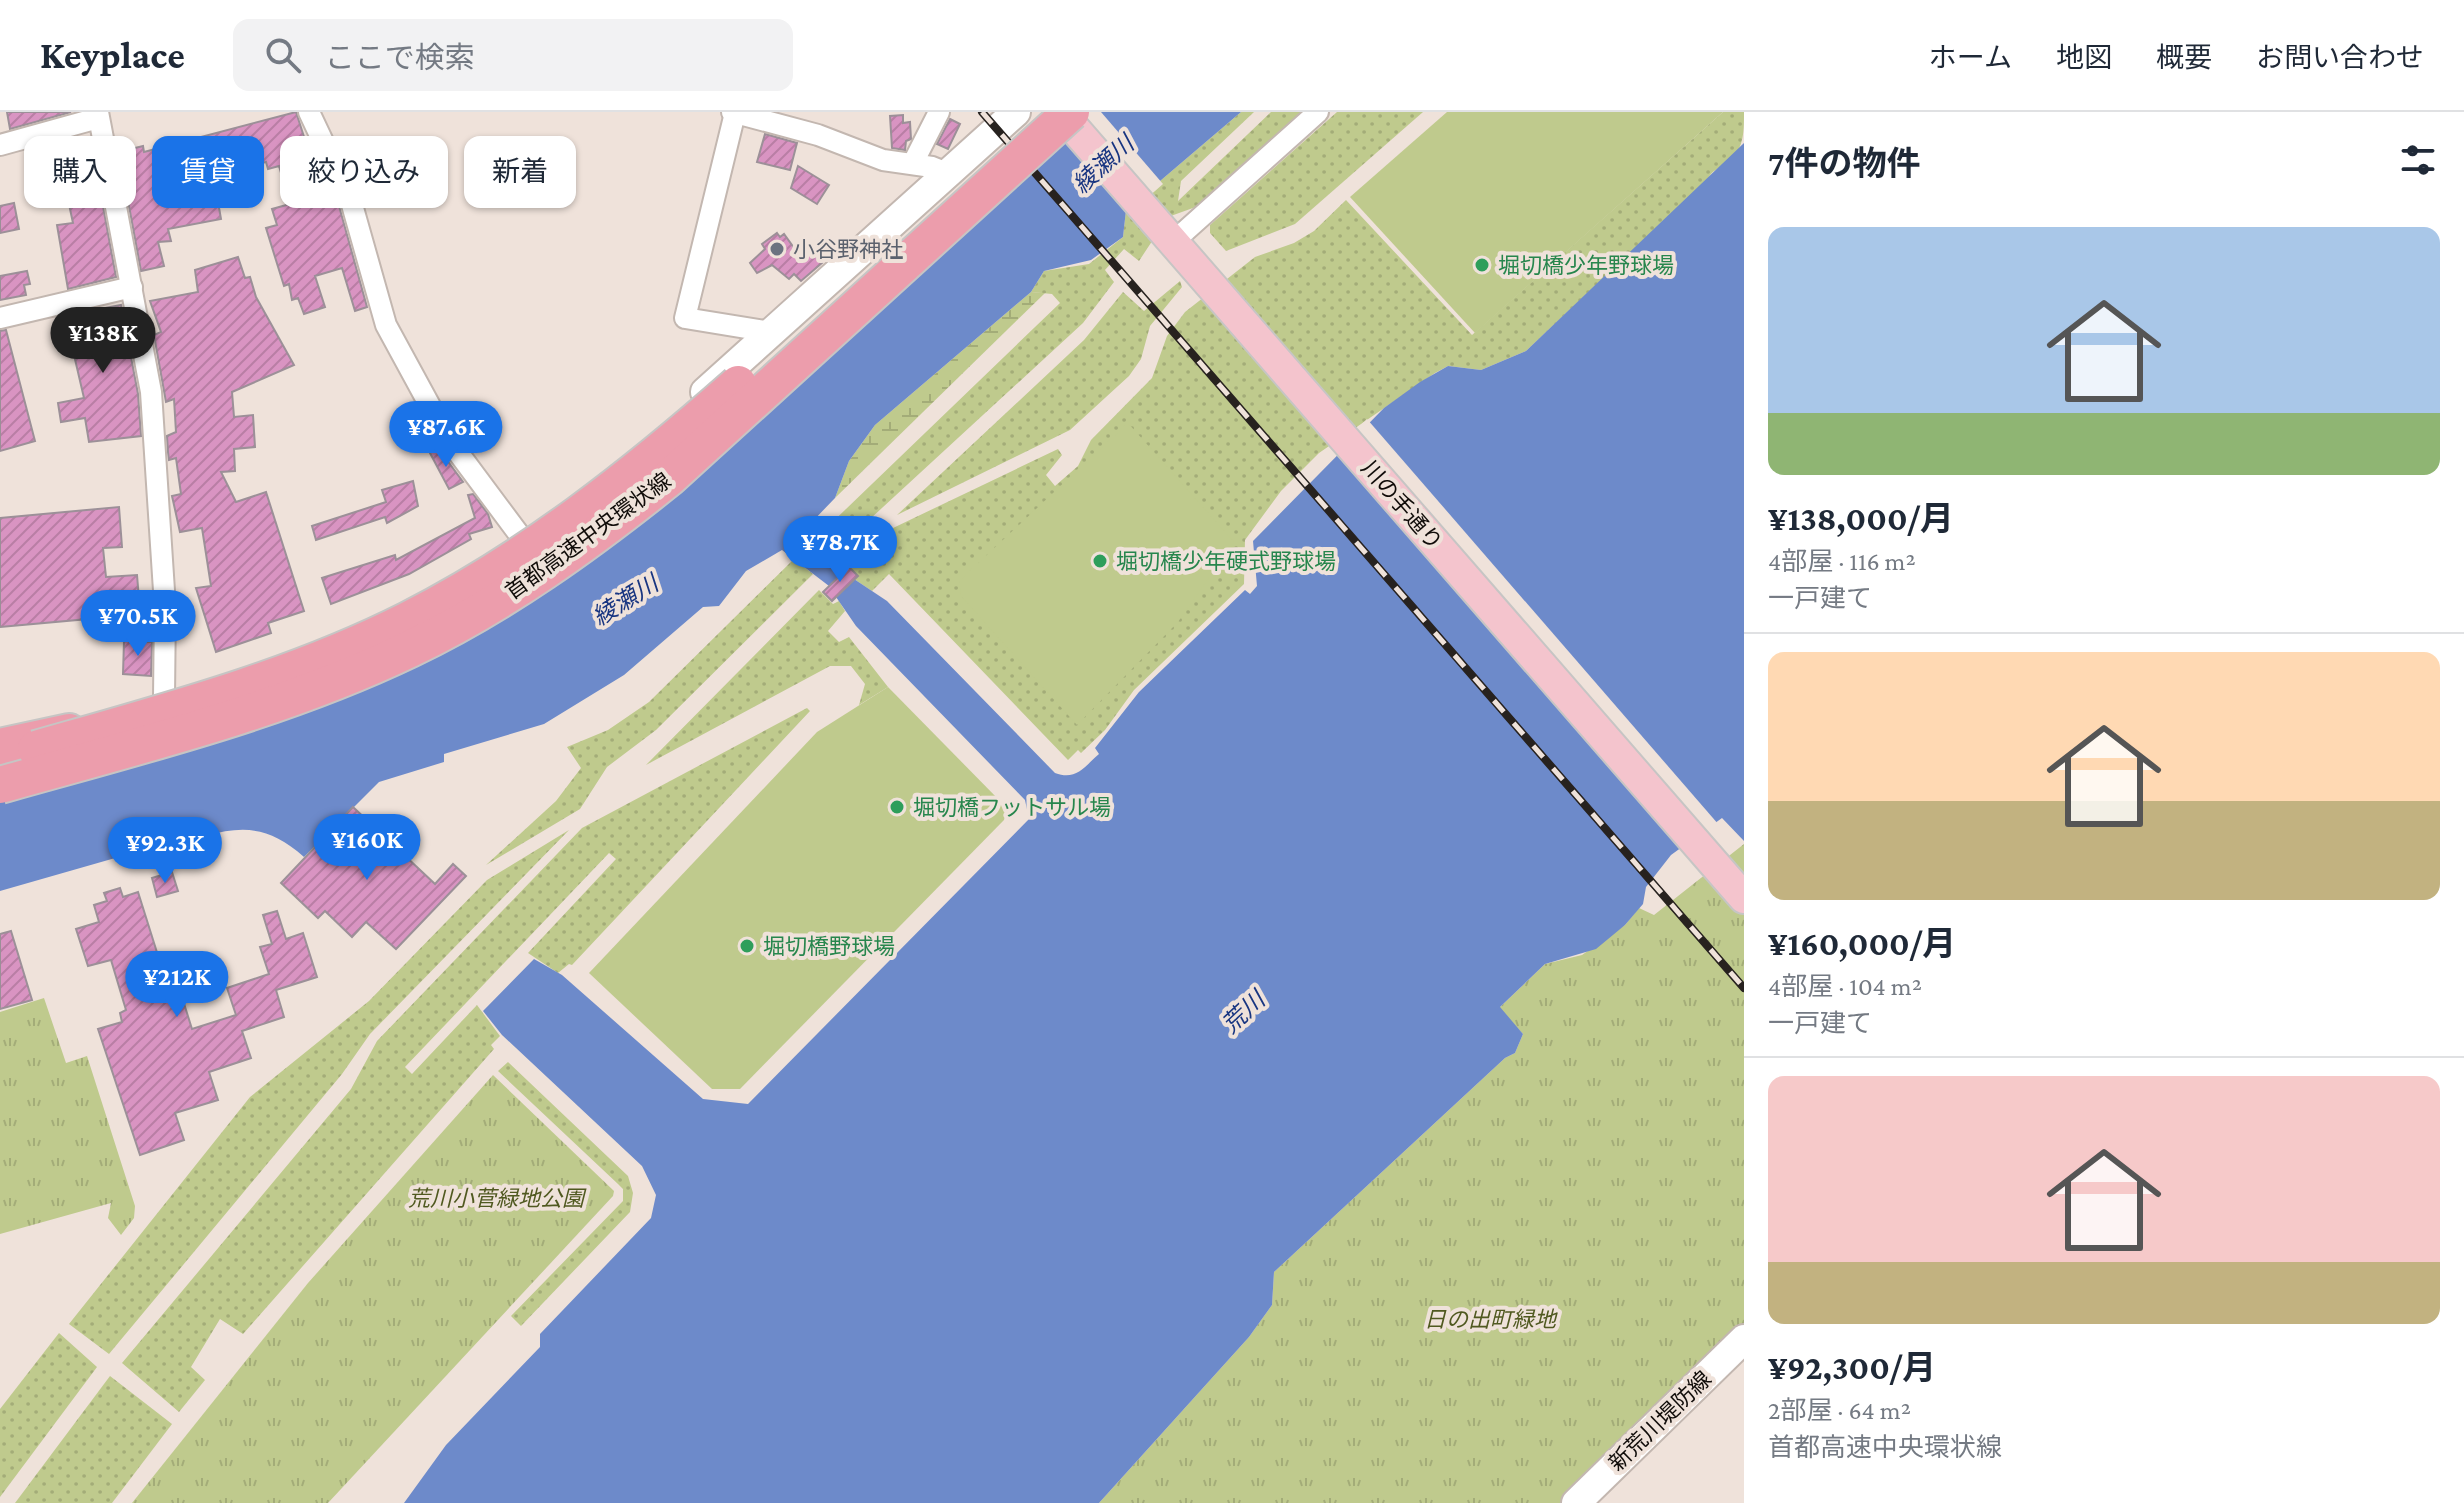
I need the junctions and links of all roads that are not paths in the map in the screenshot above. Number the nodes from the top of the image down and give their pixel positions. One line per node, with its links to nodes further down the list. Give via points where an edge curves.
1 (309, 112): 19 (street, via 351,201 386,325 448,439)
2 (733, 112): 12 (street, via 818,135 883,160); 18 (street, via 685,318)
3 (939, 112): 12 (street)
4 (1016, 112): 13 (main road)
5 (1040, 112): 20 (highway, 首都高速中央環状線, bridge, via 655,456 535,545 407,620 326,657)
6 (1060, 112): 14 (main road, 川の手通り)
7 (1071, 112): 17 (highway, 首都高速中央環状線, bridge)
8 (1082, 112): 14 (main road, 川の手通り)
9 (1318, 112): 14 (street)
10 (98, 115): 11 (street); 15 (street)
11 (0, 145)
12 (913, 163): 13 (street)
13 (947, 173): 18 (main road)
14 (1178, 236): 25 (main road, 川の手通り); 26 (main road, 川の手通り)
15 (132, 287): 16 (street); 20 (street, via 151,392)
16 (0, 318)
17 (829, 330): 20 (highway, bridge, via 659,470 511,572 341,658); 24 (highway, 首都高速中央環状線, bridge, via 679,469 609,526 448,630 301,694)
18 (771, 332): 19 (main road, via 647,443)
19 (521, 537): 20 (main road, via 386,614)
20 (168, 704): 21 (highway); 22 (highway, bridge); 23 (highway, 首都高速中央環状線, bridge)
21 (77, 721): 22 (main road)
22 (0, 744)
23 (0, 760)
24 (0, 785)
25 (1744, 874)
26 (1744, 898)
27 (1744, 1339): 28 (main road, 新荒川堤防線)
28 (1576, 1503)

